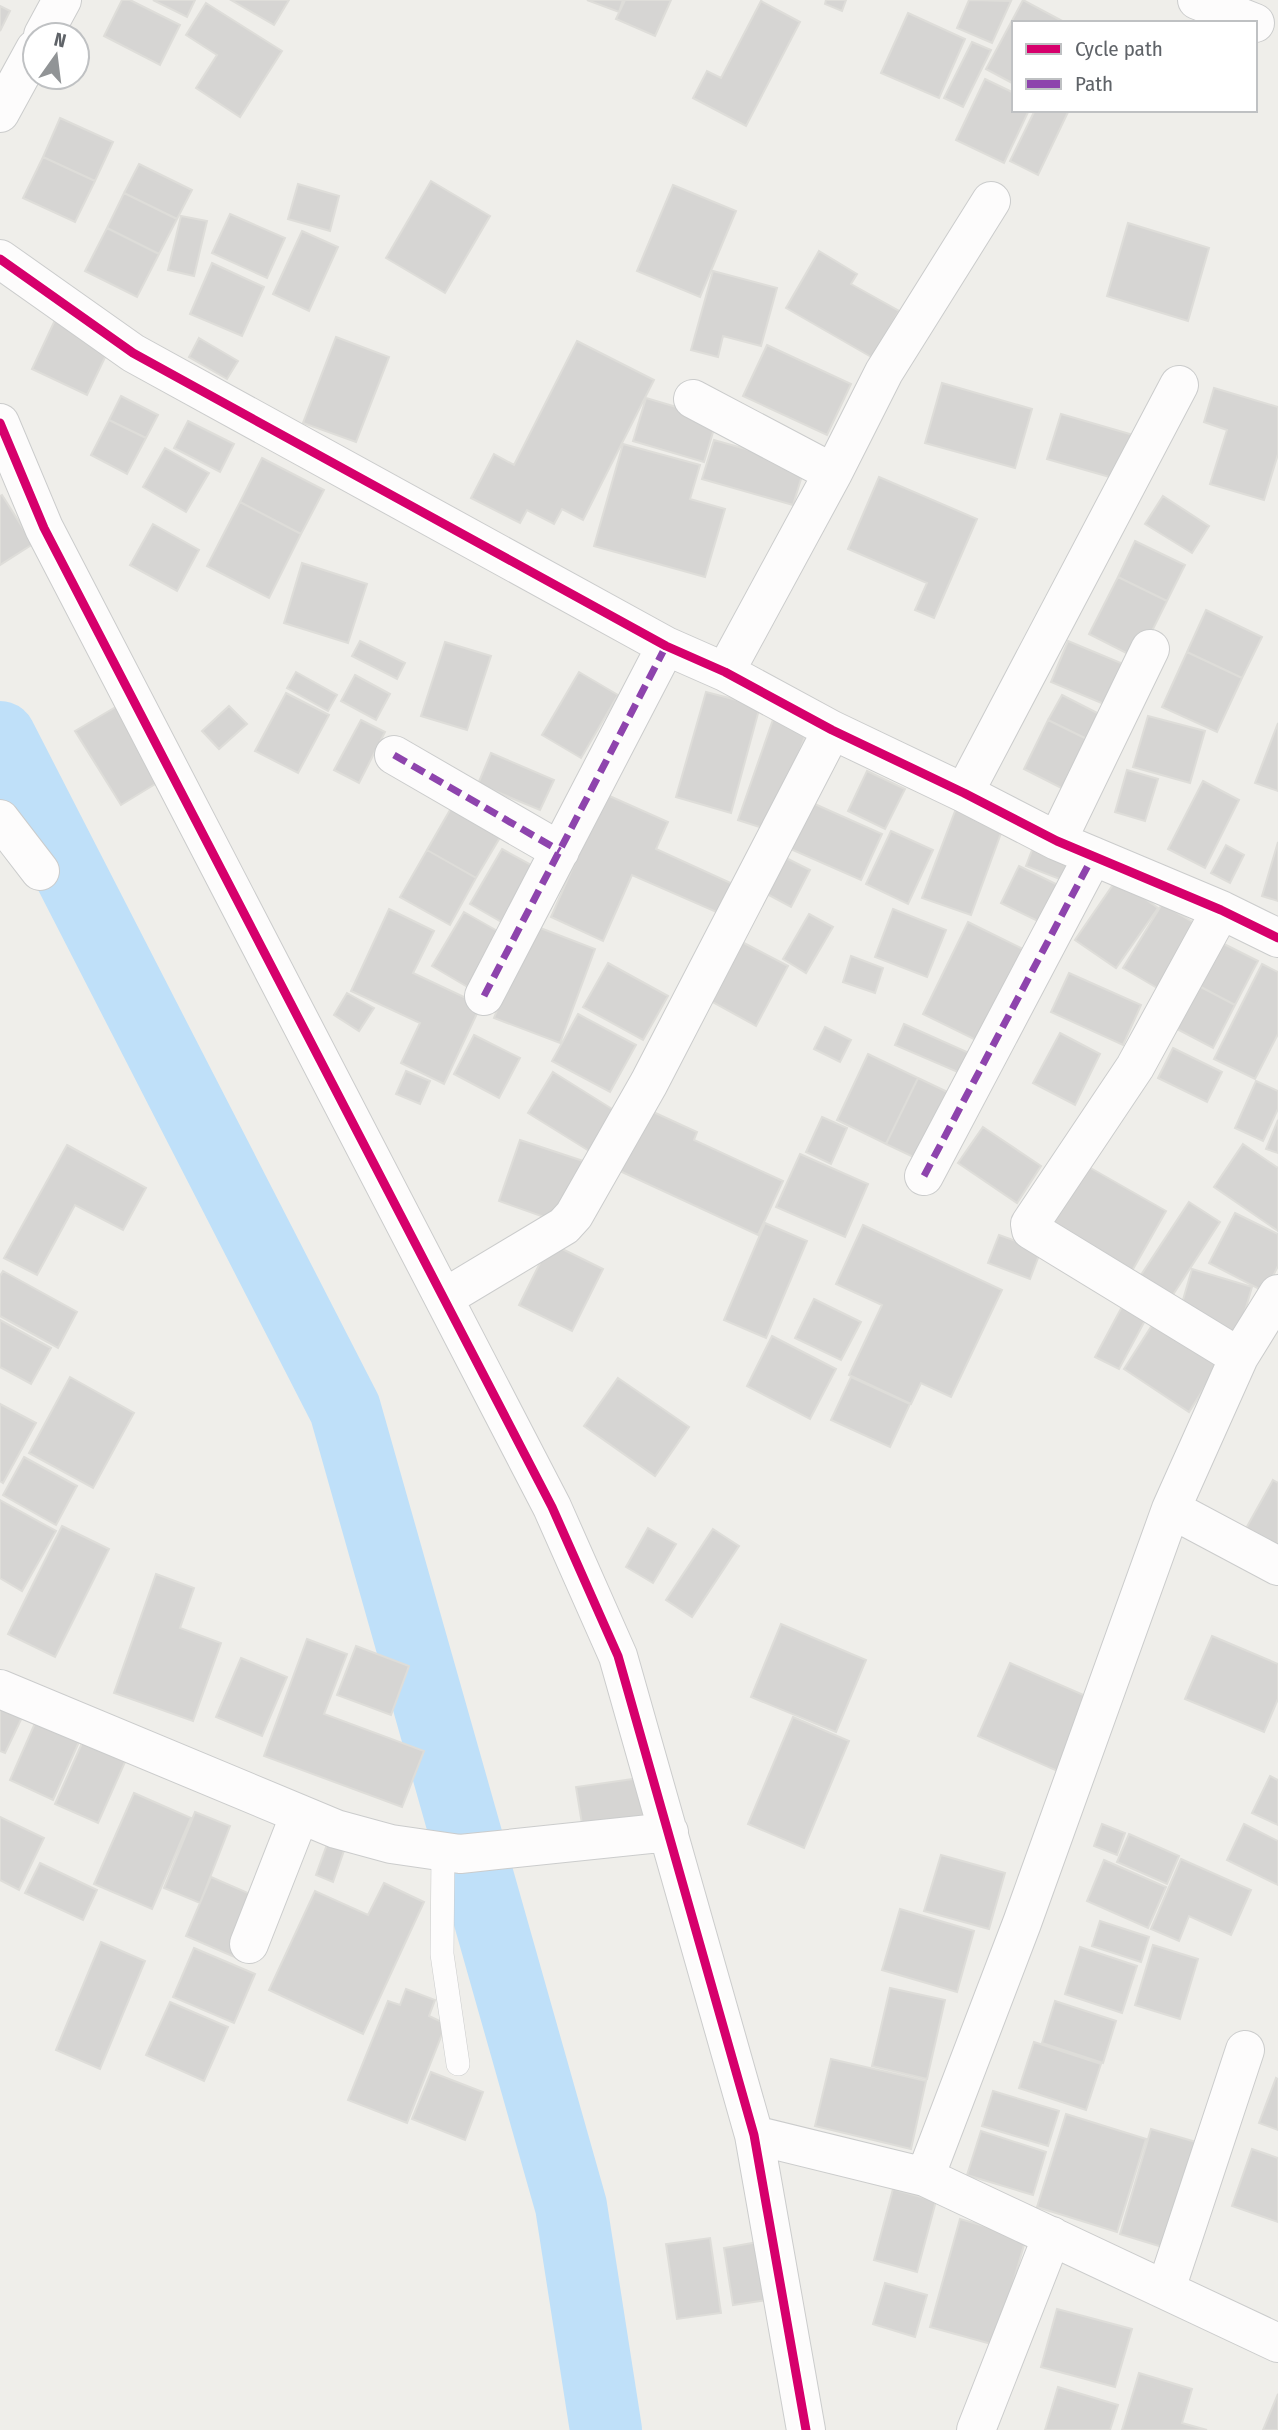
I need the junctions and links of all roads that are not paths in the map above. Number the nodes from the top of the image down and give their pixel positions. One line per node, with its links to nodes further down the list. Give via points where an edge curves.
1 (62, 0): 3 (street)
2 (1197, 0): 4 (street)
3 (51, 21)
4 (1250, 21)
5 (1257, 24): 6 (street)
6 (1278, 32)
7 (21, 75): 8 (street)
8 (0, 113)
9 (991, 201): 14 (street, via 884,372)
10 (0, 259): 15 (street, via 133,353)
11 (1179, 384): 20 (street)
12 (693, 399): 14 (street)
13 (0, 423): 31 (street, via 51,540)
14 (833, 473): 17 (street)
15 (666, 646): 17 (street); 23 (street)
16 (1150, 649): 22 (street)
17 (725, 672): 18 (street)
18 (832, 730): 20 (street); 31 (street, via 649,1083 574,1215 564,1226)
19 (394, 755): 23 (street)
20 (964, 793): 22 (street)
21 (0, 819): 25 (street)
22 (1057, 841): 24 (street)
23 (559, 851): 28 (street)
24 (1093, 856): 26 (street); 29 (street)
25 (40, 871)
26 (1222, 910): 27 (street); 32 (street, via 1135,1067 1030,1224 1031,1230)
27 (1278, 938)
28 (484, 996)
29 (924, 1176)
30 (1278, 1294): 32 (street)
31 (444, 1298): 37 (street, via 552,1507 618,1657)
32 (1239, 1357): 33 (street)
33 (1171, 1509): 34 (street); 43 (street, via 1023,1923)
34 (1278, 1566)
35 (0, 1689): 36 (street)
36 (300, 1814): 38 (street, via 391,1844); 39 (street)
37 (669, 1832): 38 (street); 42 (street)
38 (451, 1853): 41 (lane, via 442,1954)
39 (249, 1944)
40 (1245, 2050): 45 (street)
41 (458, 2064)
42 (754, 2135): 43 (street); 47 (street)
43 (925, 2178): 44 (street)
44 (1052, 2236): 45 (street); 48 (street)
45 (1166, 2289): 46 (street)
46 (1278, 2343)
47 (806, 2430)
48 (976, 2430)

